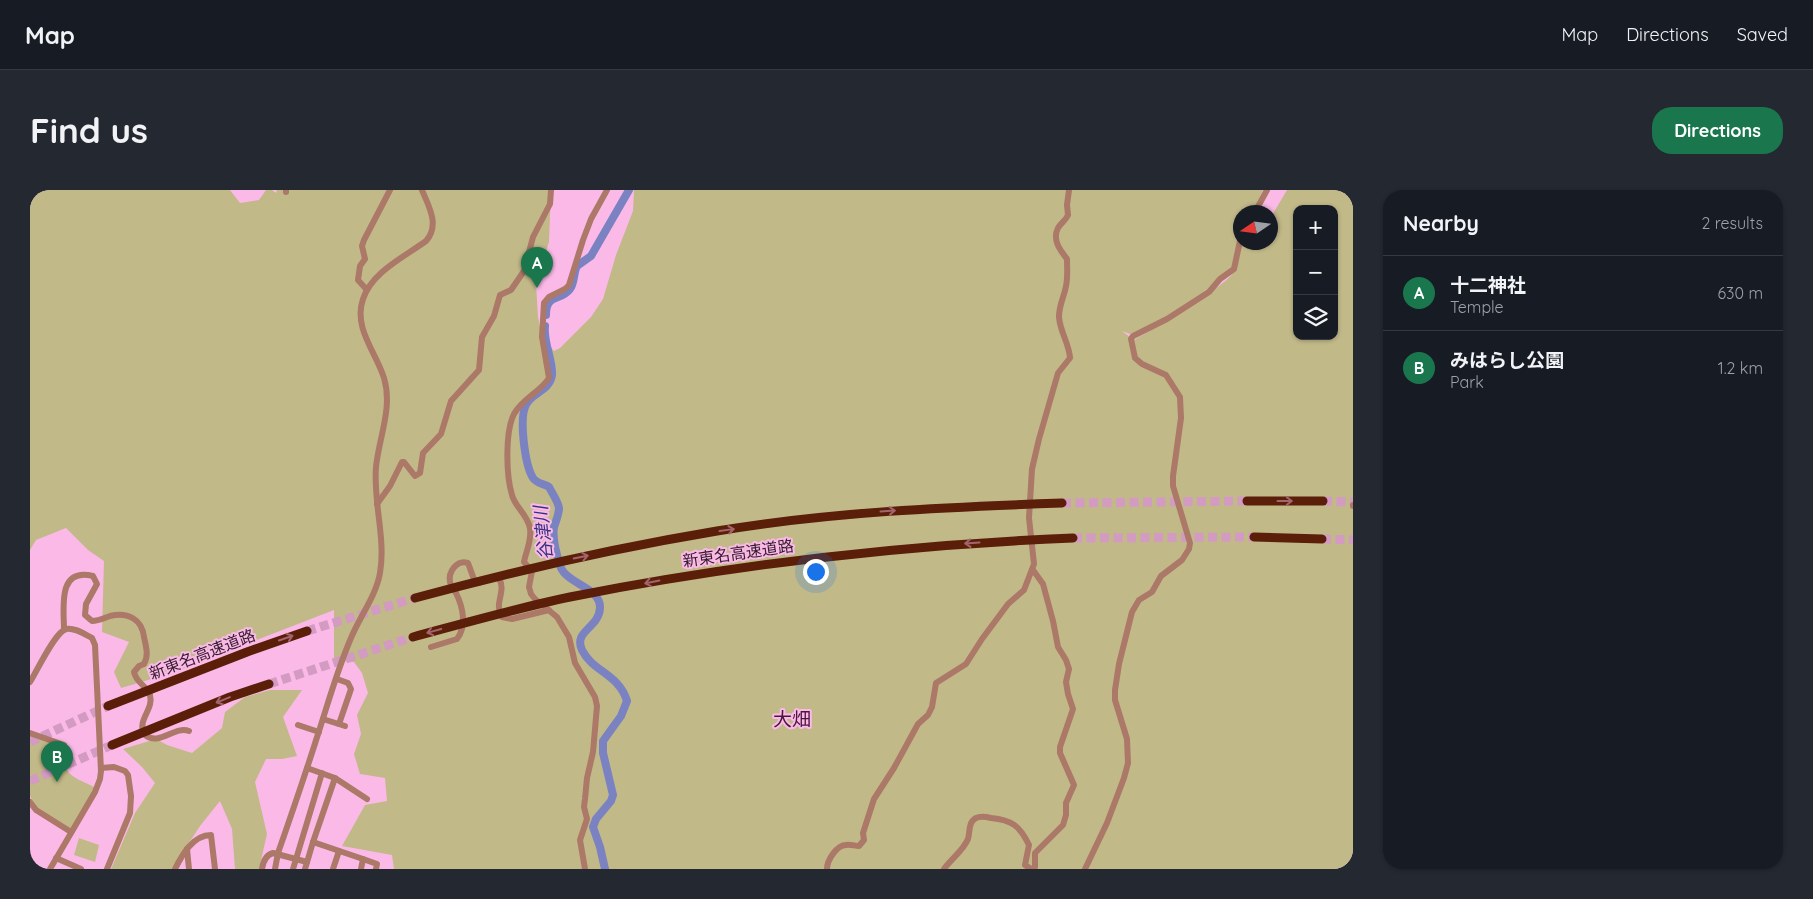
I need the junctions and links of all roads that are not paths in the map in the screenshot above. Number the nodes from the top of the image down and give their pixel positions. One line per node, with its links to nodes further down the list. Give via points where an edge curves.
1 (390, 190): 9 (street, via 362,246 365,259 358,271 358,280)
2 (422, 190): 9 (street, via 433,219 431,236 376,278)
3 (552, 190): 13 (street, via 550,204 533,237 524,271 511,290 500,295 494,316 482,337 479,370 451,401 441,434 423,453 420,473 415,476 402,462)
4 (607, 190): 19 (street, via 591,219 569,285 544,303 542,337 549,378 514,414 506,451 512,494 526,515 530,531 524,562 532,571 529,587 535,599)
5 (1069, 190): 17 (street, via 1068,215 1058,228 1056,237 1058,248 1067,259 1066,288 1059,314 1070,358 1058,374 1032,469 1029,518)
6 (1267, 190): 7 (street)
7 (1259, 205)
8 (1238, 250): 66 (street, via 1234,269 1209,292 1131,340 1135,358 1166,375 1180,397 1181,418 1173,486 1190,543 1182,560 1160,576 1152,592 1139,600 1132,612 1115,690 1117,709 1127,739 1128,763)
9 (367, 290): 13 (street, via 360,318 384,377 387,398 376,466)
10 (1247, 501): 11 (highway, one-way to 11)
11 (1323, 501)
12 (1062, 503): 18 (highway, 新東名高速道路, one-way to 12, via 530,568 717,531 886,511)
13 (377, 504): 24 (street, via 380,573 377,586 351,637)
14 (1073, 538): 22 (highway, 新東名高速道路, one-way to 22, via 843,554 700,573 570,597)
15 (1254, 538): 16 (highway)
16 (1322, 539)
17 (1033, 570): 63 (street, via 1024,590 1008,604 966,664 936,683 928,715 915,729 874,799 864,840 859,846 841,846 830,857); 65 (street, via 1043,584 1058,647 1069,669 1066,682 1072,709 1060,753 1074,785 1066,803 1063,825 1034,853 1035,867)
18 (415, 598)
19 (549, 610): 23 (street, via 512,619 502,616 498,605 502,592 499,578 475,582 468,563 463,561 450,575 463,617 462,629 457,639); 62 (street, via 558,617 575,663 595,697 593,752 584,807 587,819 580,840)
20 (64, 630): 25 (street, via 53,640); 30 (street, via 67,583 77,576 93,576 97,584 86,604 85,615 92,621 113,616 129,617 136,619 144,629 148,655 144,664 134,672 150,694 149,708 142,723 144,734 156,739); 35 (street, via 73,628 92,638 95,645)
21 (307, 631): 27 (highway, 新東名高速道路, one-way to 21)
22 (413, 637)
23 (431, 647)
24 (337, 679): 28 (street); 28 (street, via 348,682 350,689 342,725)
25 (30, 682)
26 (269, 684): 34 (highway, one-way to 34)
27 (108, 706)
28 (323, 719): 31 (street)
29 (298, 725): 31 (street)
30 (189, 731)
31 (319, 732): 36 (street)
32 (30, 734): 33 (street)
33 (64, 745)
34 (112, 746)
35 (101, 768): 41 (street, via 95,792); 52 (street, via 114,767 125,771 131,796 130,813)
36 (307, 768): 37 (street); 45 (street)
37 (322, 773): 38 (street); 47 (street)
38 (335, 778): 39 (street); 42 (street)
39 (367, 799)
40 (30, 802): 41 (street, via 36,810)
41 (71, 832): 46 (street)
42 (313, 842): 44 (street); 49 (street)
43 (187, 849): 53 (street); 54 (street); 55 (street, via 204,835 210,835)
44 (338, 851): 48 (street); 59 (street)
45 (278, 853): 47 (street); 56 (street, via 268,854); 57 (street)
46 (56, 858): 50 (street); 51 (street)
47 (295, 858): 49 (street); 58 (street)
48 (363, 859): 60 (street); 61 (street, via 377,864)
49 (306, 866)
50 (50, 869)
51 (81, 869)
52 (107, 869)
53 (175, 869)
54 (189, 869)
55 (215, 869)
56 (262, 869)
57 (275, 869)
58 (293, 869)
59 (333, 869)
60 (361, 869)
61 (376, 869)
62 (584, 869)
63 (828, 869)
64 (944, 869): 65 (street, via 968,839 972,821 984,817 1009,821 1022,832 1029,845 1025,865)
65 (1032, 869)
66 (1085, 869)

